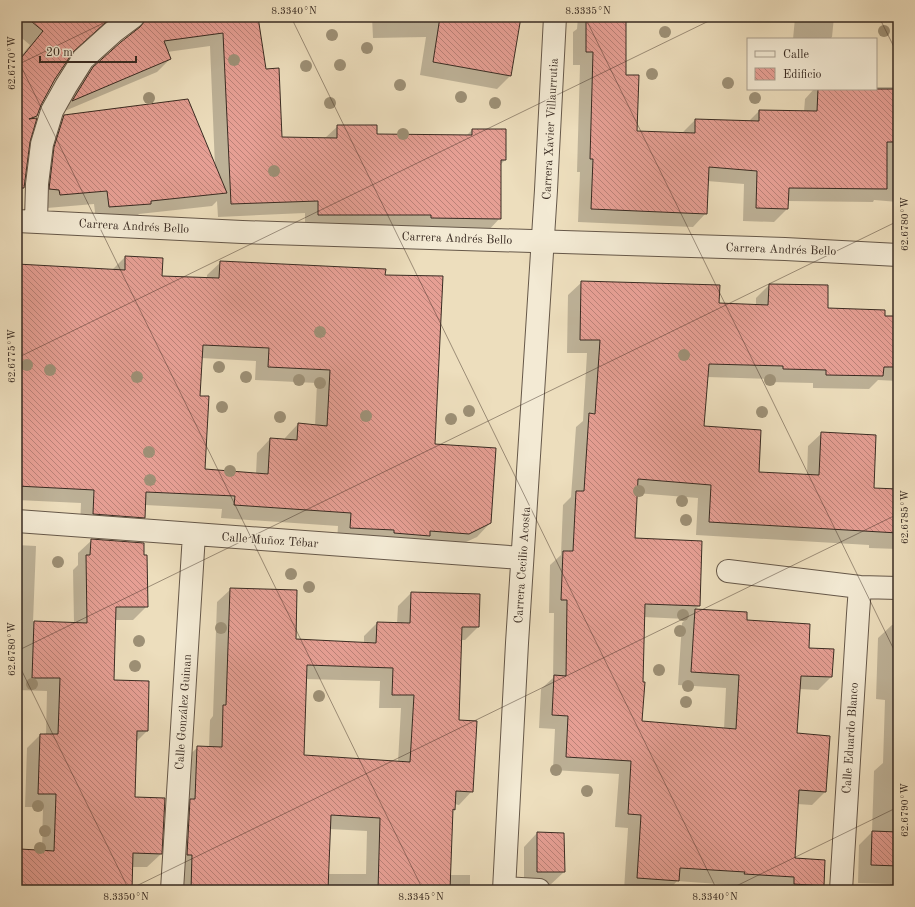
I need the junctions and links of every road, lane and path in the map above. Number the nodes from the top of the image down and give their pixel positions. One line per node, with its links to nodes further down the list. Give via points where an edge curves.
1 (132, 17): 3 (street, via 83,59 52,111 42,144 37,184)
2 (556, 17): 4 (street, Carrera Xavier Villaurrutia)
3 (26, 221): 4 (street, Carrera Andrés Bello)
4 (543, 241): 5 (street, Carrera Andrés Bello); 8 (street, Carrera Cecilio Acosta)
5 (898, 255)
6 (17, 521): 7 (street, Calle Muñoz Tébar)
7 (194, 534): 8 (street, Calle Muñoz Tébar); 13 (street, Calle González Guinan)
8 (522, 558): 12 (street, Carrera Cecilio Acosta)
9 (728, 571): 10 (street)
10 (860, 587): 11 (street); 15 (street, Calle Eduardo Blanco)
11 (898, 588)
12 (504, 889): 14 (street)
13 (172, 890)
14 (539, 890)
15 (841, 890)

